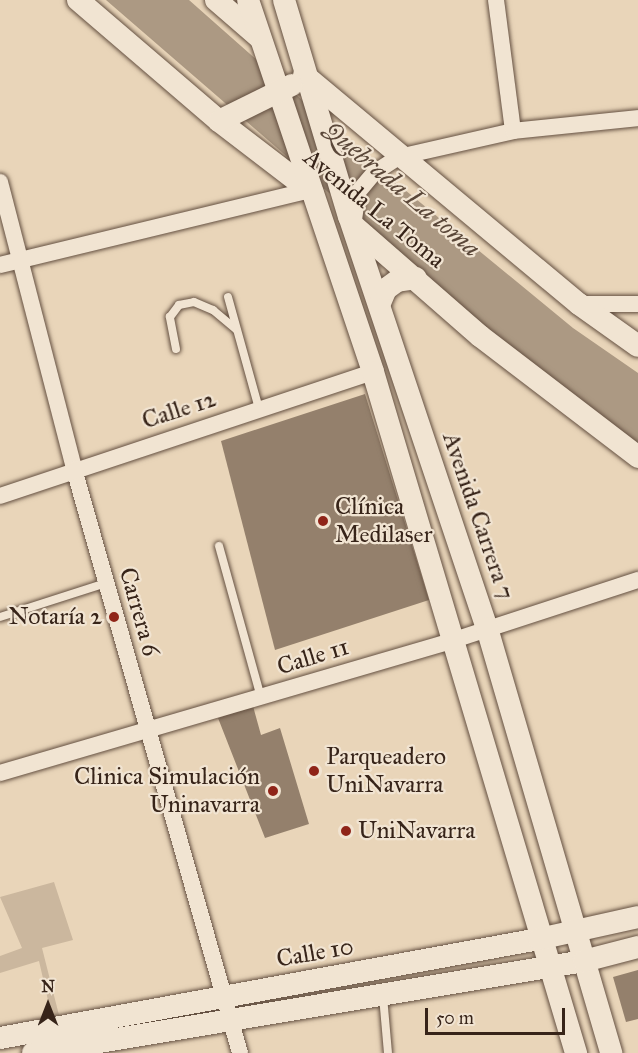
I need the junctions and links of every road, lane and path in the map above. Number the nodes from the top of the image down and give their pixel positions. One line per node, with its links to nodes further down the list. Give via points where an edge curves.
1 (78, 0): 8 (main road, Avenida La Toma)
2 (216, 0): 6 (main road)
3 (248, 0): 6 (main road)
4 (284, 0): 7 (main road, Avenida Carrera 7)
5 (496, 0): 10 (street)
6 (264, 43): 7 (main road)
7 (296, 84): 8 (main road); 11 (main road); 13 (main road, Avenida Carrera 7); 14 (main road, Avenida Carrera 7)
8 (226, 118): 13 (main road, Avenida La Toma)
9 (638, 118): 10 (street)
10 (513, 131): 11 (street)
11 (397, 159): 14 (street, via 374,173 358,192); 20 (main road)
12 (0, 182): 15 (street, Carrera 6)
13 (308, 185): 14 (main road, Avenida La Toma); 15 (street); 25 (main road, Avenida Carrera 7)
14 (352, 220): 17 (main road, Avenida La Toma); 19 (main road, Avenida Carrera 7)
15 (19, 260): 16 (street); 28 (street, Carrera 6)
16 (0, 265)
17 (416, 278): 19 (main road, via 397,281 386,289); 27 (main road, Avenida La Toma, via 480,336)
18 (228, 297): 22 (lane)
19 (380, 303): 34 (main road, Avenida Carrera 7)
20 (579, 304): 21 (street); 23 (main road)
21 (638, 304)
22 (237, 330): 24 (lane, via 213,310 194,302 179,305 171,317); 26 (lane)
23 (638, 346)
24 (176, 349)
25 (373, 372): 26 (street, Calle 12); 35 (main road, Avenida Carrera 7)
26 (259, 409): 28 (street, Calle 12)
27 (638, 457)
28 (74, 469): 29 (street, Calle 12); 32 (street, Carrera 6)
29 (0, 496)
30 (219, 546): 36 (lane)
31 (638, 580): 34 (street, Calle 11)
32 (106, 584): 33 (lane); 37 (street, Carrera 6)
33 (0, 617)
34 (487, 628): 35 (street, Calle 11); 40 (main road, Avenida Carrera 7)
35 (451, 641): 36 (street, Calle 11); 41 (main road, Avenida Carrera 7)
36 (261, 697): 37 (street, Calle 11)
37 (147, 729): 38 (street, Calle 11); 46 (street, Carrera 6)
38 (0, 773)
39 (638, 917): 40 (main road, Calle 10)
40 (574, 930): 41 (main road, Calle 10); 43 (main road, Avenida Carrera 7)
41 (539, 939): 44 (main road, Avenida Carrera 7); 46 (main road, Calle 10)
42 (638, 947): 43 (main road)
43 (584, 961): 44 (main road); 53 (main road, Avenida Carrera 7)
44 (549, 967): 45 (main road); 52 (main road, Avenida Carrera 7)
45 (383, 996): 47 (main road); 51 (lane)
46 (225, 997): 47 (street, Carrera 6); 48 (main road, Calle 10)
47 (233, 1022): 49 (main road); 50 (street, Carrera 6)
48 (0, 1038)
49 (33, 1053)
50 (240, 1053)
51 (388, 1053)
52 (576, 1053)
53 (611, 1053)

